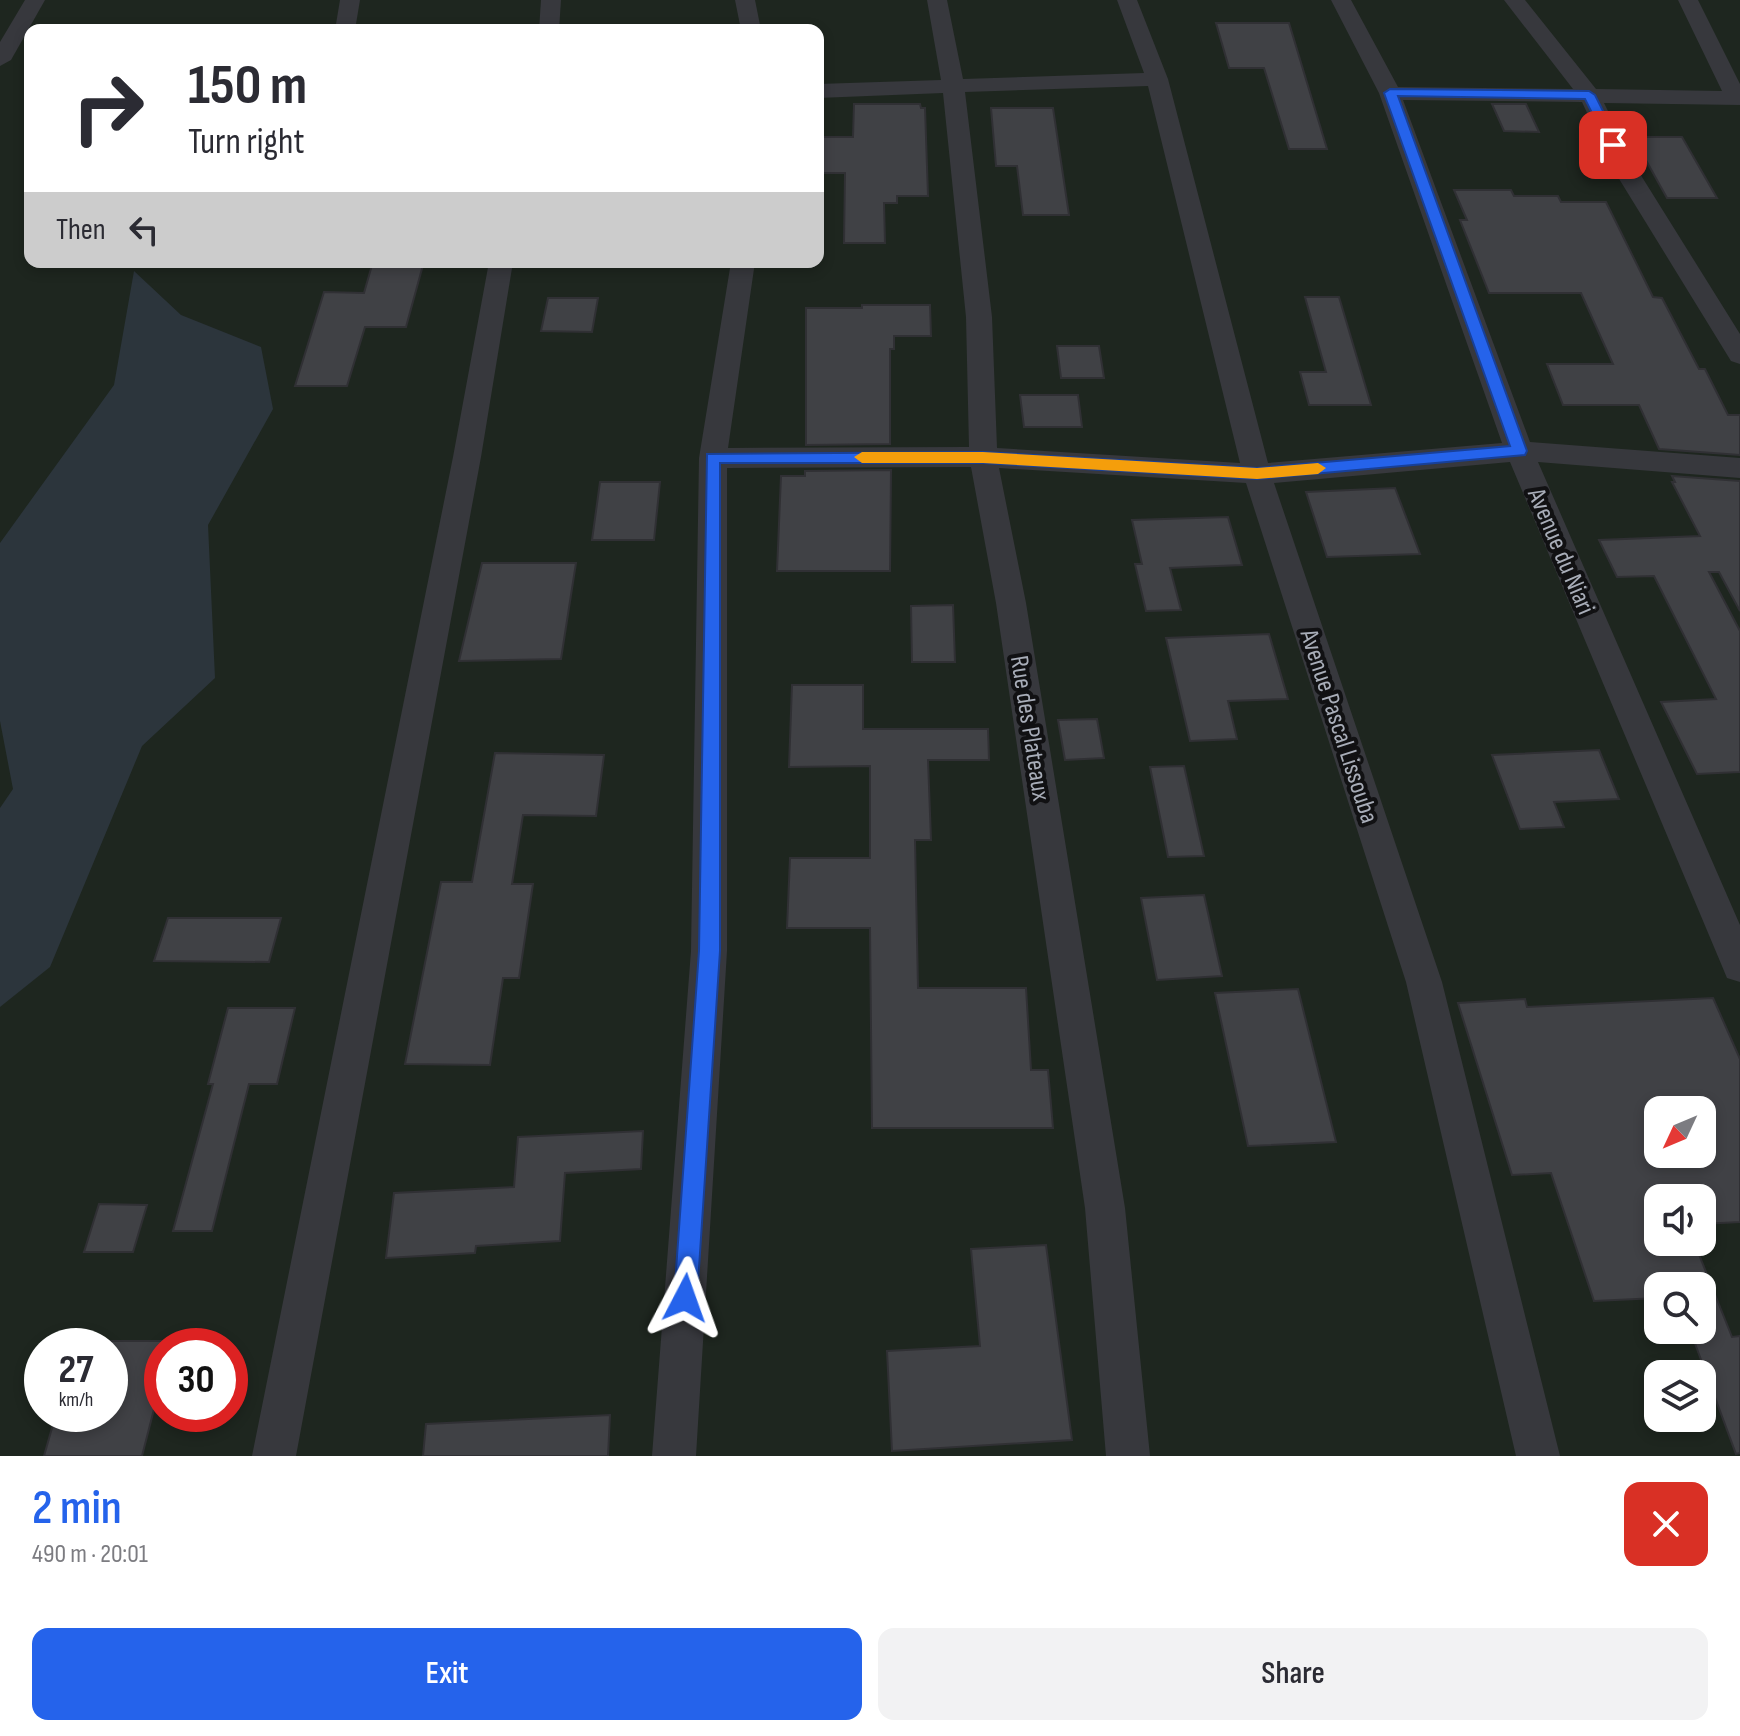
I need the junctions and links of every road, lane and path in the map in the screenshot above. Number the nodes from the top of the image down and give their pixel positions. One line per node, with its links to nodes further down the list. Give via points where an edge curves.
1 (35, 0): 10 (street)
2 (350, 0): 11 (street)
3 (551, 0): 12 (street)
4 (745, 0): 13 (street)
5 (937, 0): 17 (street, Rue des Plateaux)
6 (1127, 0): 16 (street, Avenue Pascal Lissouba)
7 (1341, 0): 19 (street, Avenue du Niari)
8 (1514, 0): 20 (street)
9 (1688, 0): 21 (street)
10 (29, 24)
11 (346, 24)
12 (549, 24)
13 (750, 24)
14 (24, 33): 15 (street)
15 (0, 60)
16 (1157, 79): 17 (street); 29 (street, Avenue Pascal Lissouba)
17 (953, 85): 18 (street); 26 (street, Rue des Plateaux, via 979,317)
18 (824, 91)
19 (1390, 93): 20 (street); 25 (street, Avenue du Niari)
20 (1589, 95): 21 (street); 24 (street, via 1625,169)
21 (1738, 98)
22 (500, 268): 31 (street)
23 (733, 268): 27 (street)
24 (1740, 355)
25 (1519, 451): 28 (street); 29 (street); 30 (street, Avenue du Niari)
26 (983, 457): 27 (street); 29 (street); 33 (street, Rue des Plateaux, via 1011,603 1105,1208)
27 (713, 458): 32 (street, via 709,951)
28 (1740, 468)
29 (1257, 474): 34 (street, Avenue Pascal Lissouba, via 1424,982)
30 (1740, 966)
31 (274, 1456)
32 (674, 1456)
33 (1128, 1456)
34 (1538, 1456)

